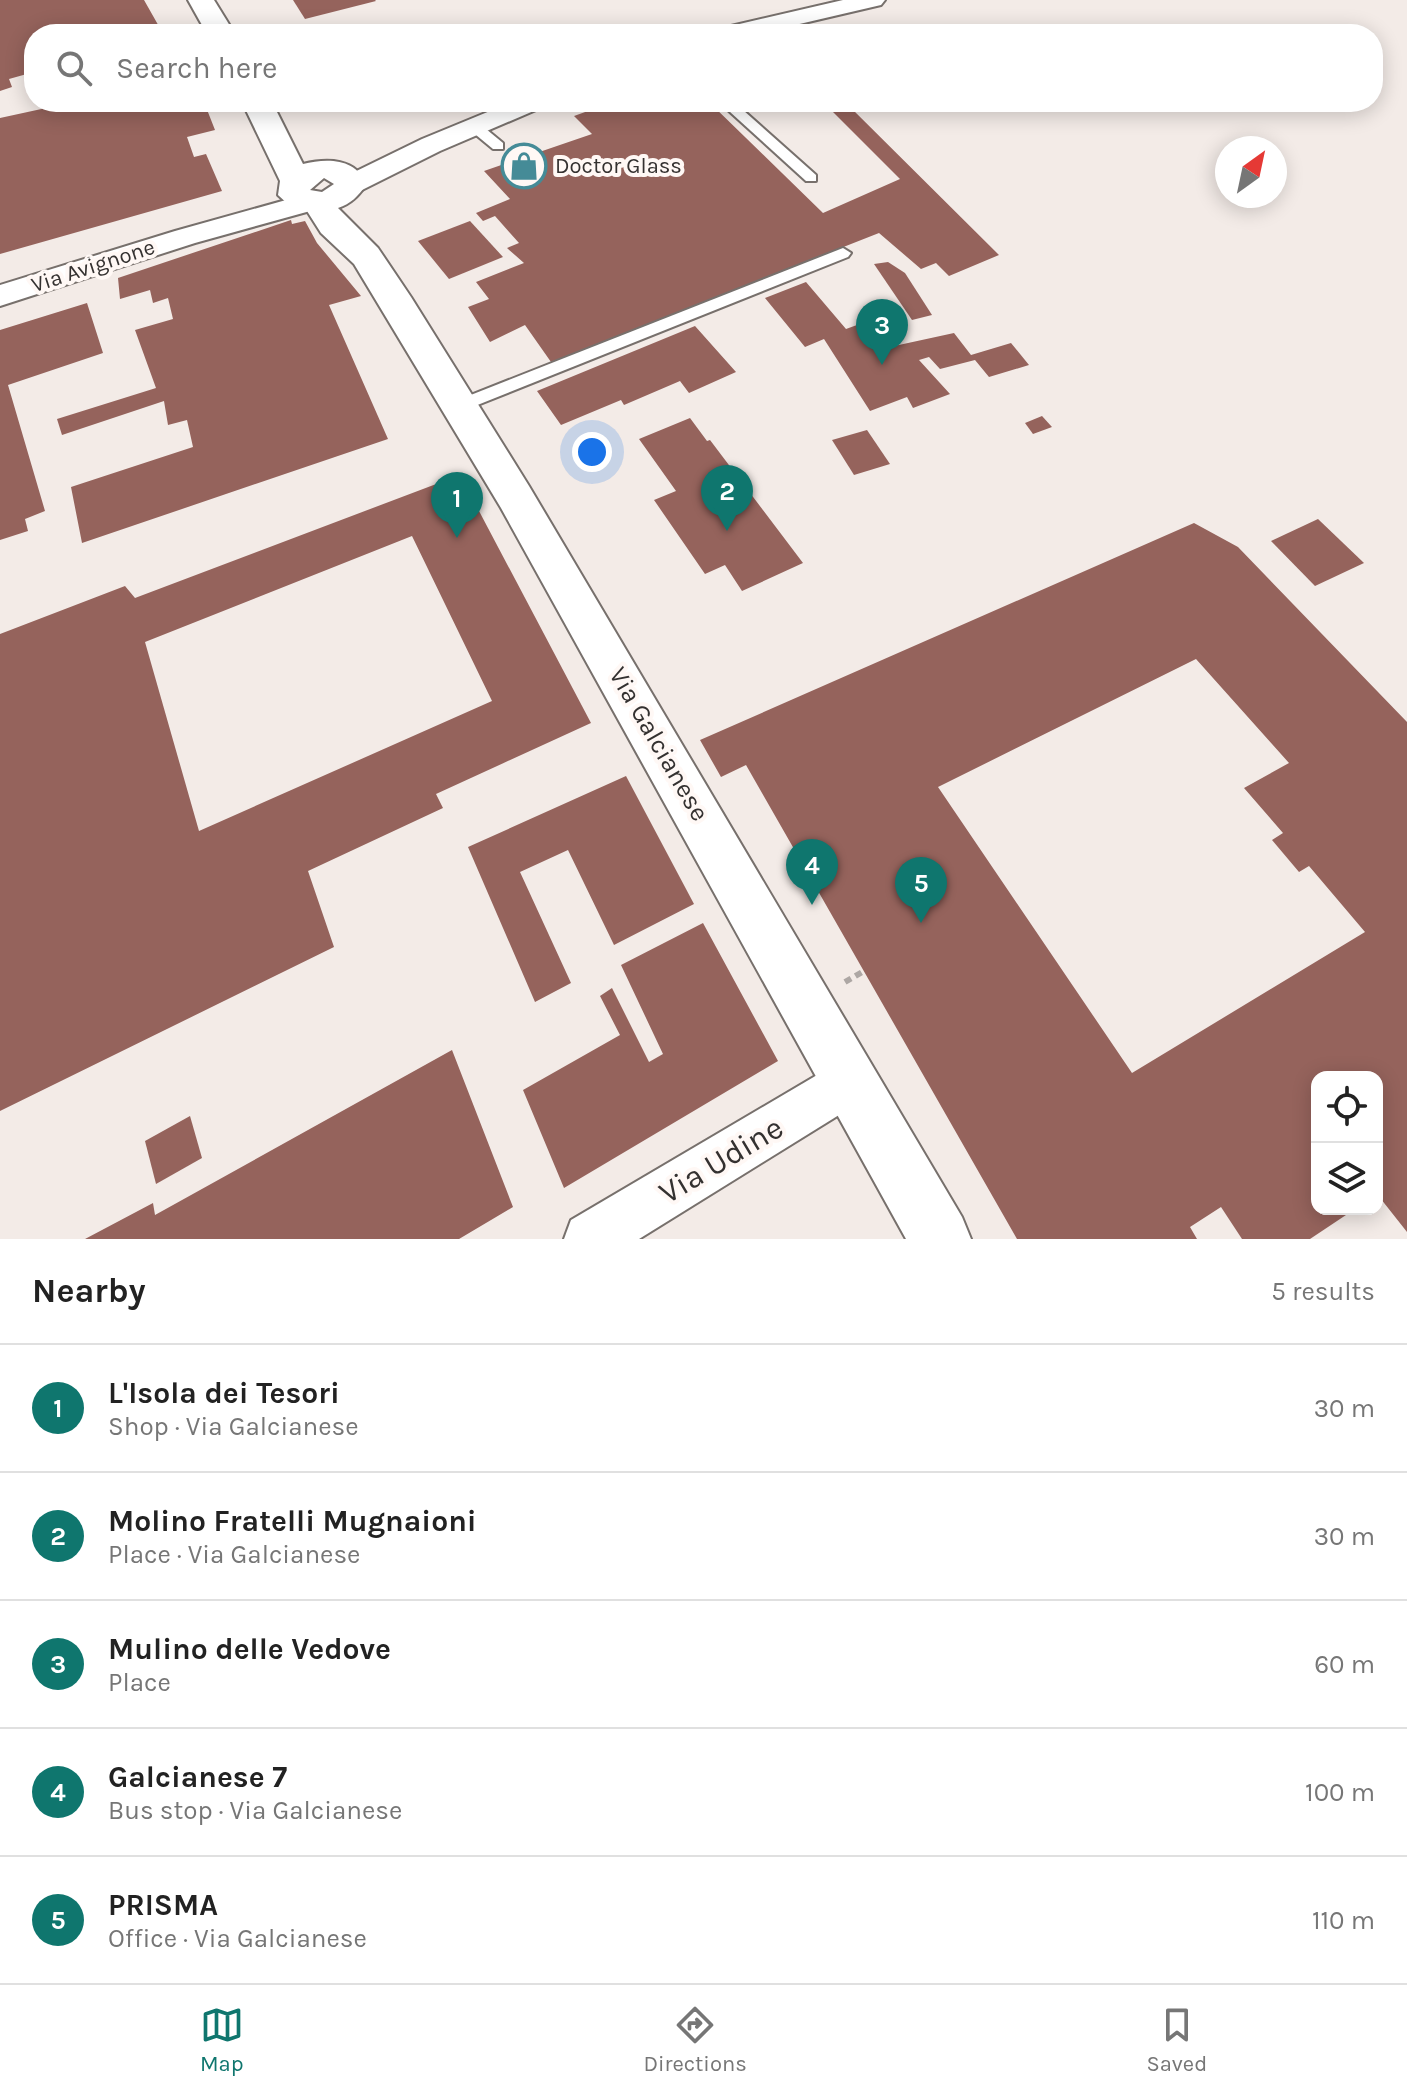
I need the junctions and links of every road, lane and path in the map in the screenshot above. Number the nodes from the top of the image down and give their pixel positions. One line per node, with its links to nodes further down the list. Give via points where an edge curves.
1 (201, 0): 3 (street)
2 (873, 0): 4 (street)
3 (208, 24)
4 (769, 24)
5 (263, 112): 11 (street, Via Galcianese)
6 (510, 112): 8 (street, Via Avignone)
7 (737, 112): 10 (lane)
8 (475, 127): 9 (lane); 11 (street, Via Avignone)
9 (498, 146)
10 (811, 178)
11 (321, 186): 13 (street, Via Avignone, via 185,237); 14 (street, Via Galcianese, via 333,226 366,256)
12 (843, 253): 14 (lane)
13 (0, 296)
14 (459, 406): 17 (street, Via Galcianese)
15 (864, 971): 16 (path)
16 (844, 982)
17 (851, 1080): 18 (street, Via Udine); 19 (street, Via Galcianese)
18 (590, 1239)
19 (940, 1239)

